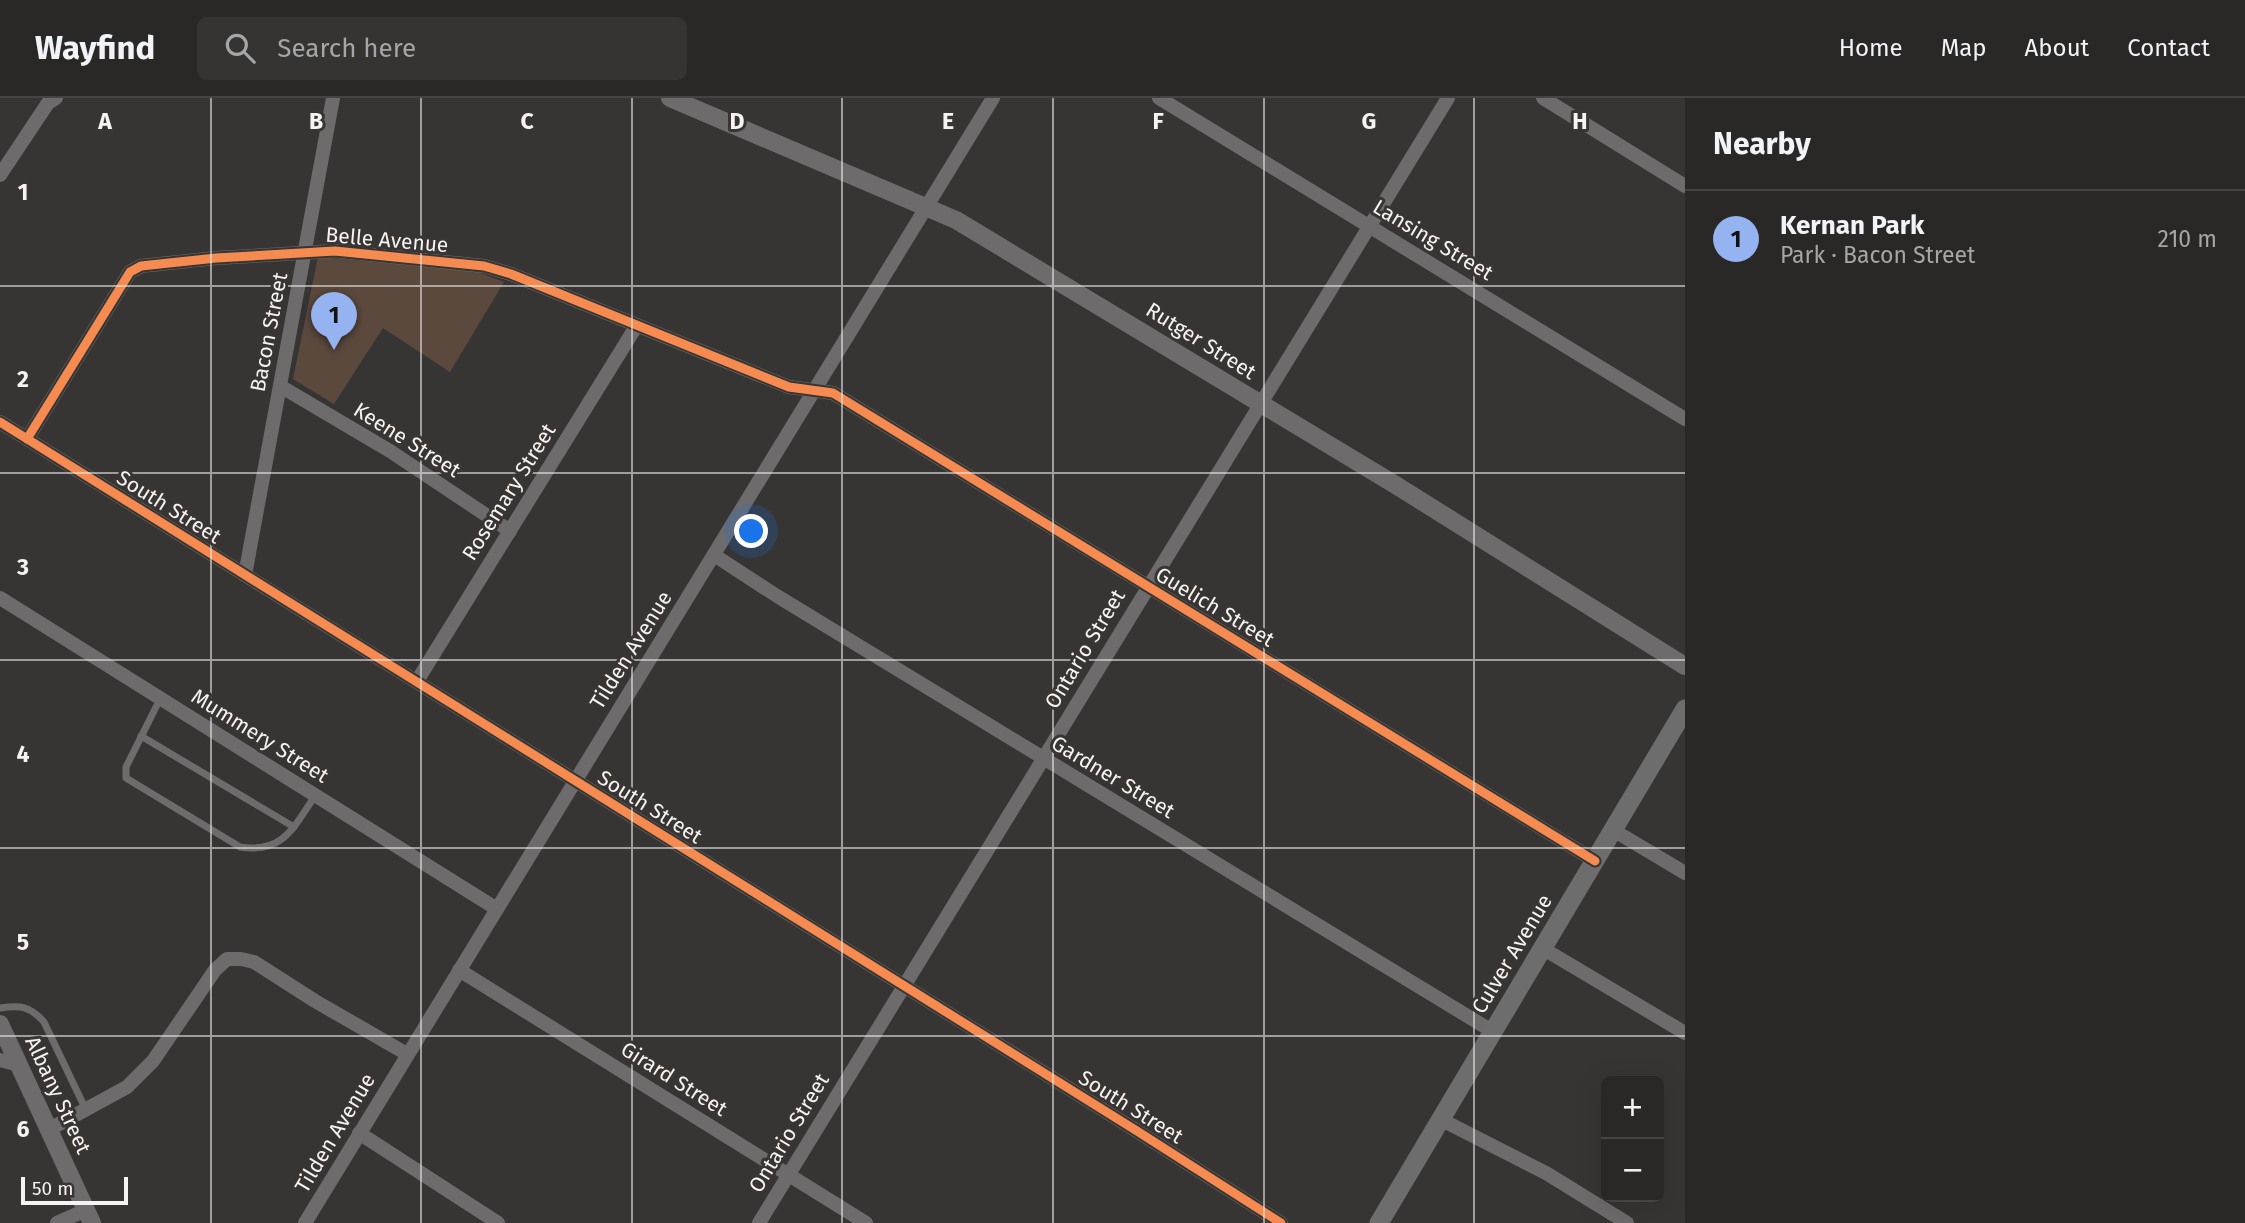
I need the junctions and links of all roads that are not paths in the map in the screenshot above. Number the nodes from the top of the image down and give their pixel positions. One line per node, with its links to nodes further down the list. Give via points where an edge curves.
1 (57, 98): 9 (street, via 48,103)
2 (333, 98): 13 (street, Bacon Street)
3 (670, 98): 11 (street, Rutger Street)
4 (993, 98): 11 (street, Tilden Avenue)
5 (1159, 98): 8 (street, Lansing Street)
6 (1448, 98): 12 (street, Ontario Street)
7 (1543, 98): 10 (street)
8 (1180, 104): 12 (street, Lansing Street)
9 (0, 175)
10 (1685, 186)
11 (926, 206): 16 (street, Tilden Avenue); 17 (street, Rutger Street, via 979,233)
12 (1369, 227): 17 (street, Ontario Street); 18 (street, Lansing Street)
13 (305, 251): 14 (street, Belle Avenue, via 484,266); 15 (street, Bacon Street); 20 (street, Belle Avenue, via 141,266 130,272)
14 (637, 325): 16 (street, Belle Avenue, via 789,387); 21 (street, Rosemary Street)
15 (280, 386): 21 (street, Keene Street); 23 (street, Bacon Street)
16 (815, 390): 22 (street, Tilden Avenue); 24 (street, Guelich Street, via 834,393)
17 (1259, 405): 24 (street, Ontario Street); 26 (street, Rutger Street)
18 (1685, 418)
19 (0, 422): 20 (street, South Street)
20 (27, 439): 23 (street, South Street)
21 (510, 531): 27 (street, Rosemary Street)
22 (714, 555): 31 (street, Gardner Street); 32 (street, Tilden Avenue)
23 (245, 575): 27 (street, South Street)
24 (1148, 586): 31 (street, Ontario Street); 36 (street, Guelich Street)
25 (0, 598): 28 (street, Mummery Street)
26 (1685, 666)
27 (417, 681): 32 (street, South Street)
28 (160, 698): 30 (lane); 33 (street, Mummery Street)
29 (1685, 709): 35 (main road, Culver Avenue)
30 (141, 736): 34 (lane); 34 (lane, via 125,767 125,778 240,846 270,846 286,838)
31 (1043, 759): 41 (street, Ontario Street); 44 (street, Gardner Street)
32 (575, 781): 38 (street, Tilden Avenue); 41 (street, South Street)
33 (316, 795): 34 (lane); 38 (street, Mummery Street)
34 (294, 827)
35 (1613, 830): 36 (main road, Culver Avenue); 37 (street)
36 (1595, 860): 39 (main road, Culver Avenue)
37 (1685, 873)
38 (497, 909): 40 (street, Tilden Avenue)
39 (1542, 948): 44 (main road, Culver Avenue); 45 (street)
40 (459, 970): 46 (street, Tilden Avenue); 53 (street, Girard Street)
41 (903, 985): 53 (street, Ontario Street); 60 (street, South Street)
42 (0, 1008): 49 (lane, via 20,1005 34,1010)
43 (0, 1024): 48 (street, Albany Street)
44 (1492, 1031): 50 (main road, Culver Avenue)
45 (1685, 1033)
46 (407, 1054): 49 (street, via 254,962 227,959 153,1061 127,1087); 52 (street, Tilden Avenue)
47 (0, 1060): 48 (street)
48 (19, 1065): 51 (street, Albany Street)
49 (86, 1111): 51 (street)
50 (1440, 1119): 61 (main road, Culver Avenue); 62 (street, via 1546,1173)
51 (48, 1130): 54 (street, Albany Street)
52 (359, 1133): 56 (street, Tilden Avenue); 57 (street)
53 (789, 1174): 58 (street, Ontario Street); 59 (street, Girard Street)
54 (89, 1217): 55 (street)
55 (57, 1223)
56 (305, 1223)
57 (498, 1223)
58 (759, 1223)
59 (866, 1223)
60 (1281, 1223)
61 (1379, 1223)
62 (1627, 1223)

